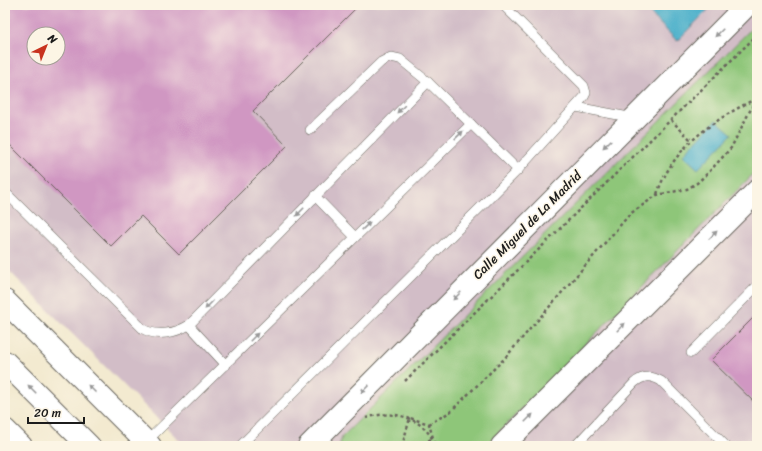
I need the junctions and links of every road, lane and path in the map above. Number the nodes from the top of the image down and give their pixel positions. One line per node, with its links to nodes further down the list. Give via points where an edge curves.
1 (503, 5): 6 (lane, via 584,86 586,93)
2 (747, 5): 7 (main road, Calle Miguel de La Madrid, one-way to 7)
3 (757, 35): 8 (path)
4 (428, 82): 9 (lane); 10 (lane, via 400,59 391,57 381,62); 16 (lane, one-way to 16)
5 (756, 98): 11 (path, via 725,114); 15 (path, via 731,148 708,173 687,189)
6 (576, 107): 7 (lane); 12 (lane)
7 (634, 118): 33 (main road, Calle Miguel de La Madrid, one-way to 33)
8 (671, 120): 11 (path); 24 (path)
9 (470, 124): 12 (lane); 17 (lane, one-way to 9)
10 (310, 130)
11 (692, 141): 15 (path, via 664,175)
12 (518, 170): 36 (lane)
13 (757, 191): 40 (main road, one-way to 13)
14 (5, 192): 20 (lane, via 143,329 153,333 166,333 180,331)
15 (657, 195): 29 (path, via 630,214 504,359 450,412)
16 (315, 196): 17 (lane); 20 (lane, one-way to 20)
17 (355, 237): 23 (lane, one-way to 17)
18 (757, 286): 21 (lane)
19 (5, 301): 32 (main road, one-way to 19)
20 (189, 325): 23 (lane)
21 (691, 353)
22 (5, 362): 35 (main road, one-way to 22)
23 (226, 365): 32 (lane)
24 (400, 385)
25 (372, 413): 26 (path)
26 (367, 418): 27 (path, via 381,414 396,414); 28 (path)
27 (410, 418): 29 (path); 31 (path); 37 (path)
28 (362, 421)
29 (429, 424): 31 (path)
30 (5, 430): 34 (main road)
31 (433, 438): 38 (path); 39 (path)
32 (148, 444)
33 (314, 444)
34 (21, 446)
35 (89, 446)
36 (240, 446)
37 (402, 446)
38 (418, 446)
39 (436, 446)
40 (502, 446)
41 (575, 446): 42 (lane, via 634,383 649,376 661,381)
42 (726, 446)

